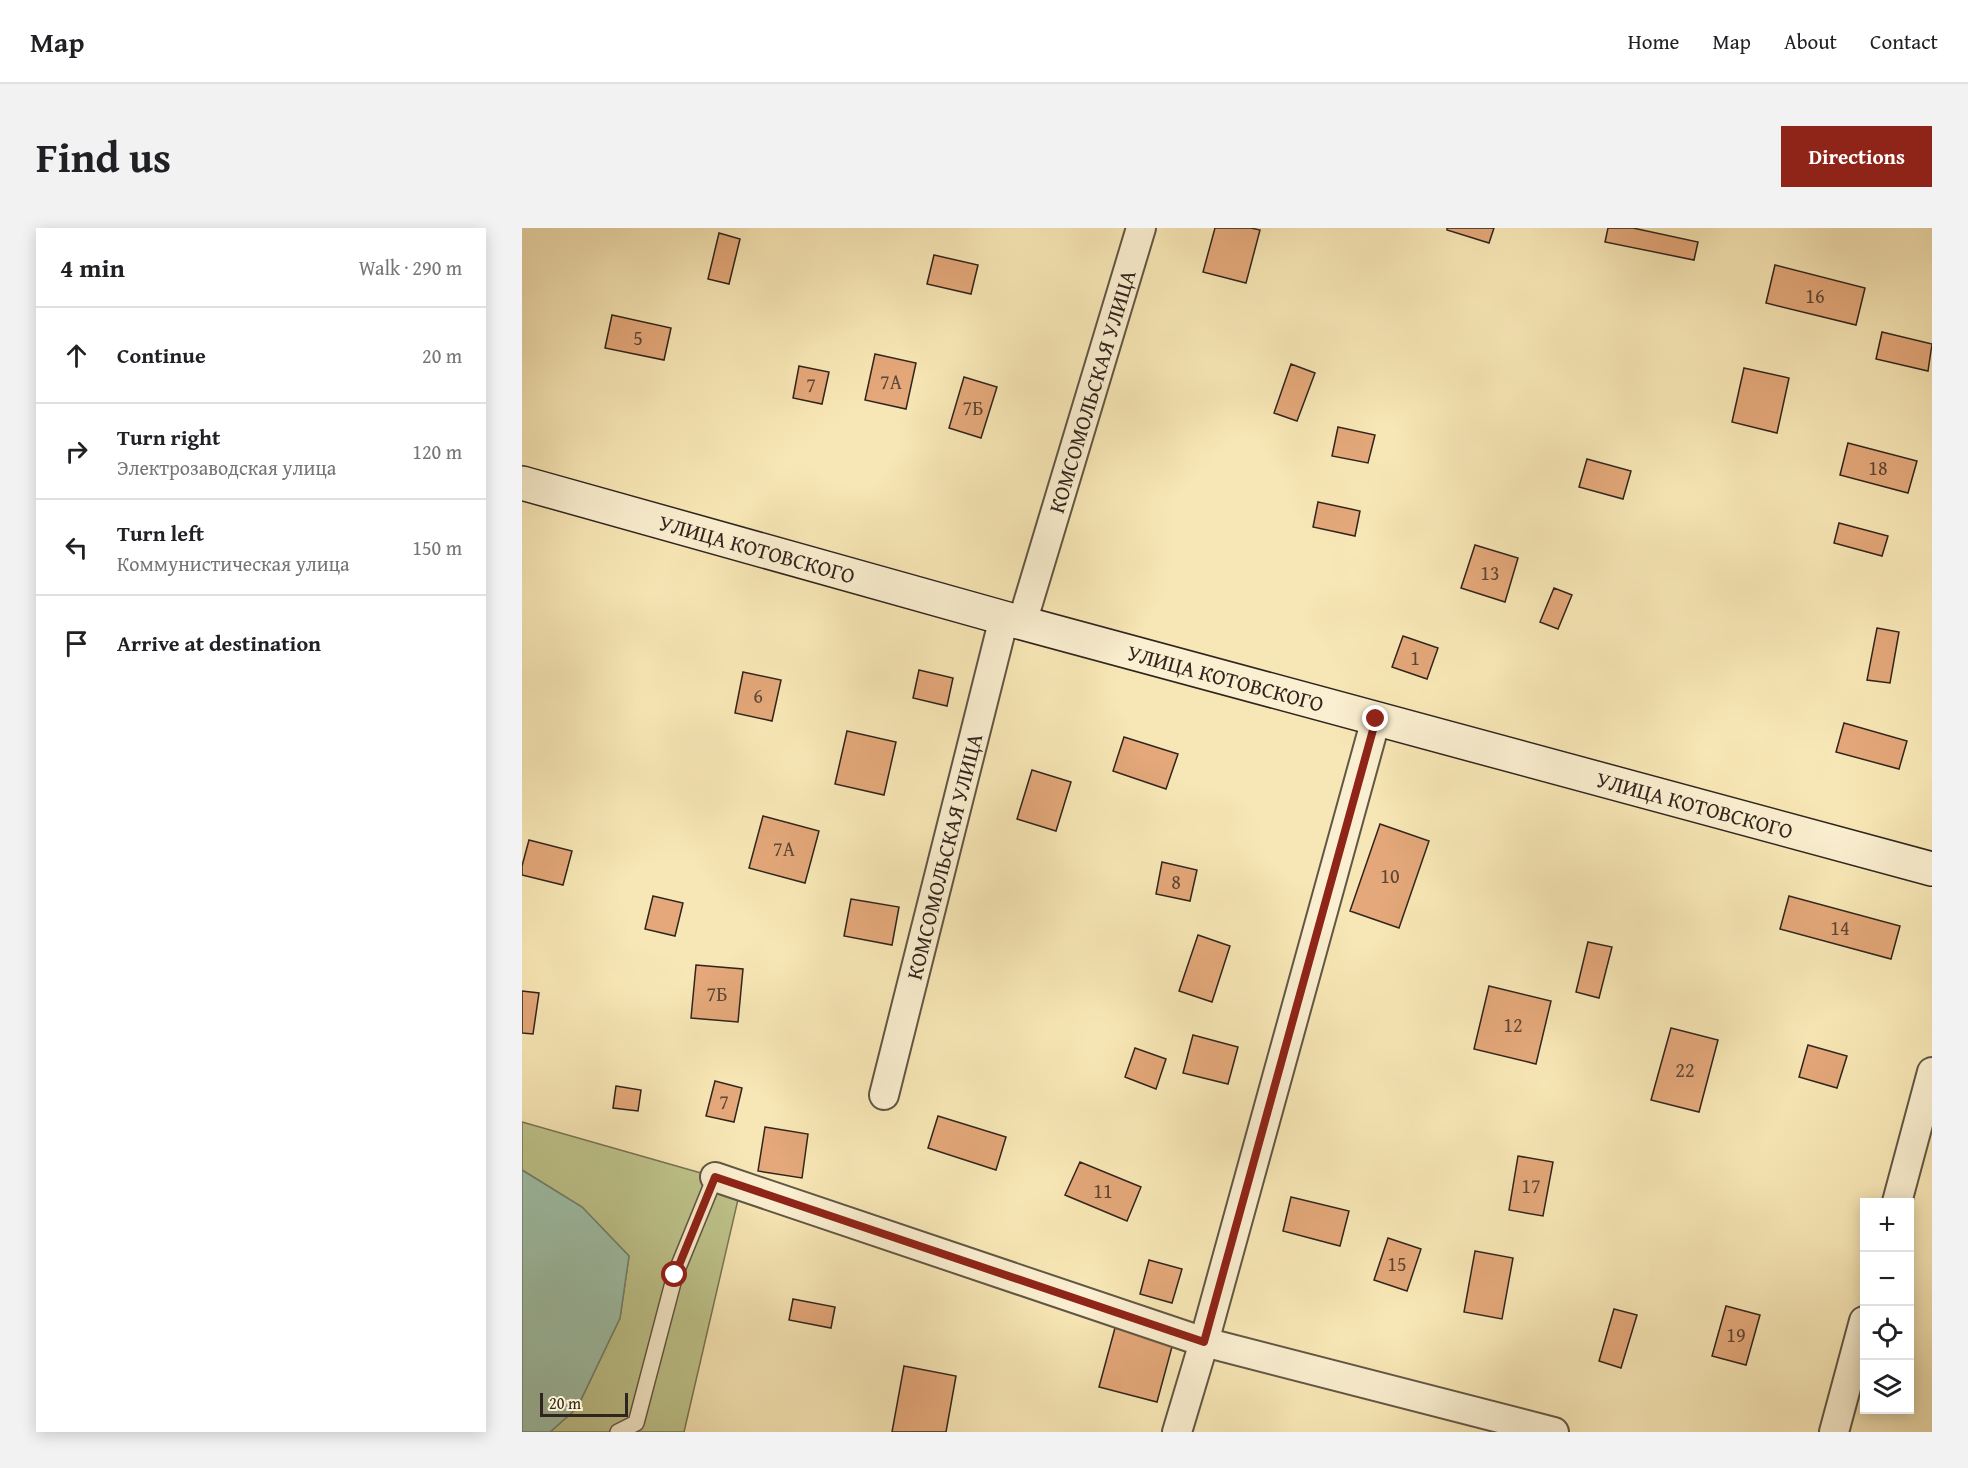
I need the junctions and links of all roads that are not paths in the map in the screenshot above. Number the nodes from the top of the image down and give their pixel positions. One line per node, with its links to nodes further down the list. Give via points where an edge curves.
1 (1141, 228): 3 (street, КОМСОМОЛЬСКАЯ УЛИЦА)
2 (522, 483): 3 (main road, УЛИЦА КОТОВСКОГО)
3 (1013, 621): 4 (main road, УЛИЦА КОТОВСКОГО); 7 (street, КОМСОМОЛЬСКАЯ УЛИЦА)
4 (1376, 719): 5 (main road, УЛИЦА КОТОВСКОГО); 11 (street)
5 (1932, 870)
6 (1932, 1072): 9 (street)
7 (884, 1095)
8 (715, 1177): 11 (street); 12 (lane, via 675,1275 636,1423)
9 (1898, 1198)
10 (1860, 1336): 15 (street)
11 (1204, 1342): 13 (street); 14 (street)
12 (618, 1432)
13 (1176, 1432)
14 (1554, 1432)
15 (1834, 1432)

